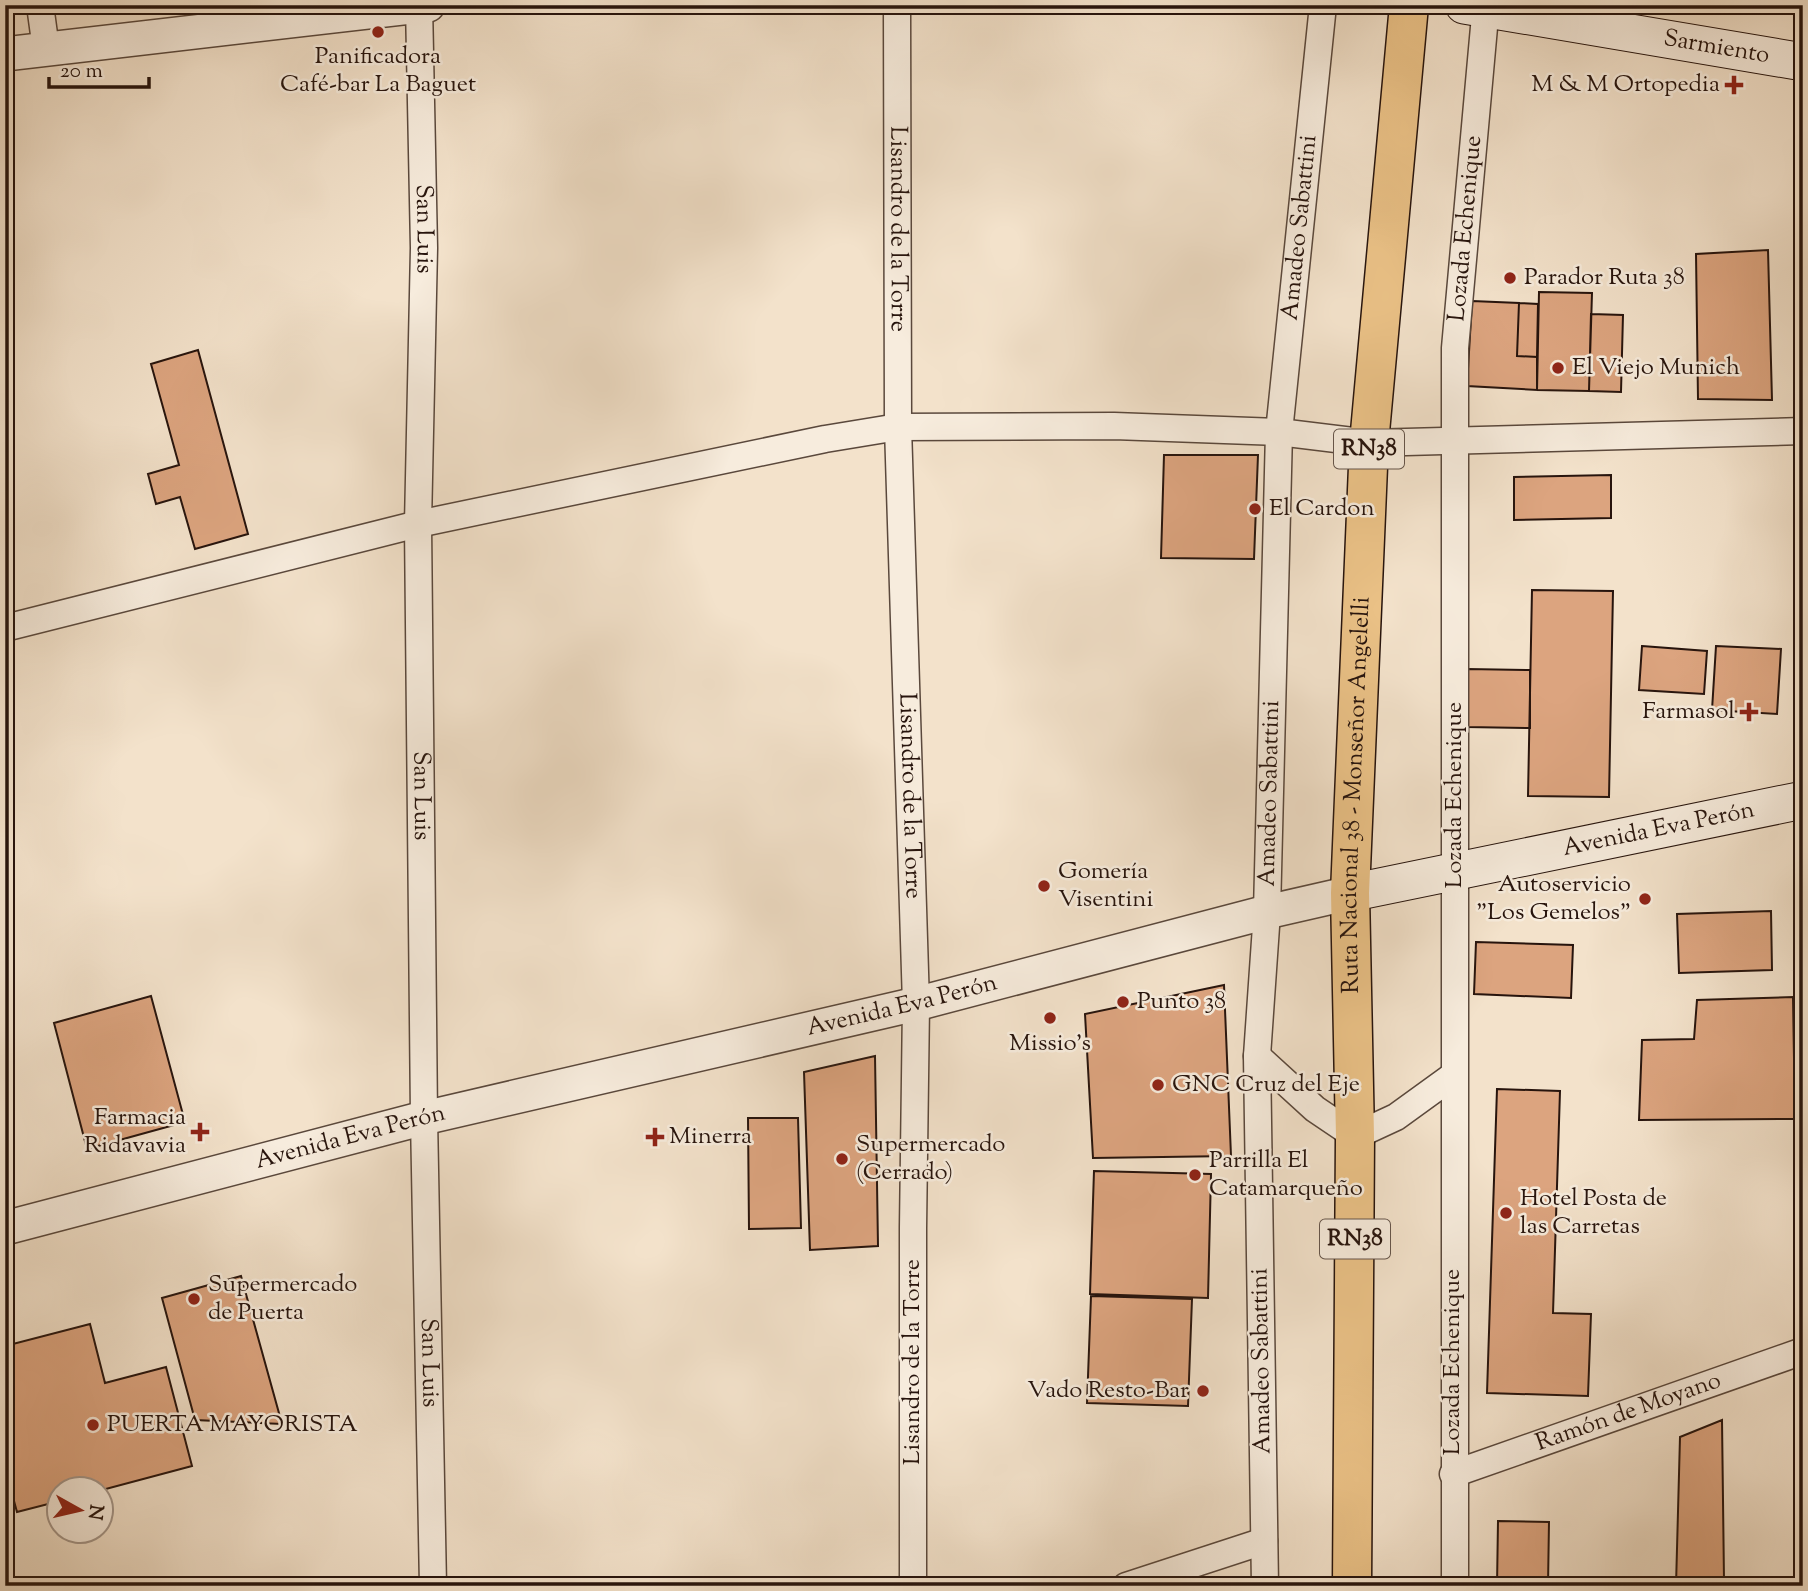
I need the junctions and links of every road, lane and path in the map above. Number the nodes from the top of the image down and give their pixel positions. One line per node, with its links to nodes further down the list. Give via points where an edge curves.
1 (40, 5): 7 (street)
2 (897, 5): 10 (street, Lisandro de la Torre)
3 (1323, 5): 12 (street, Amadeo Sabattini)
4 (1409, 5): 14 (highway, Ruta Nacional 38 - Monseñor Angelelli / RN38)
5 (422, 6): 7 (street); 15 (street, San Luis, via 424,248)
6 (1478, 6): 9 (main road, Sarmiento); 13 (street, Lozada Echenique, via 1455,348)
7 (46, 49): 8 (street)
8 (5, 54)
9 (1803, 62)
10 (898, 427): 12 (street, via 1114,426); 15 (street); 21 (street, Lisandro de la Torre)
11 (1803, 431): 13 (street)
12 (1279, 432): 14 (street); 20 (street, Amadeo Sabattini)
13 (1454, 442): 14 (street); 18 (street, Lozada Echenique)
14 (1369, 443): 19 (highway, Ruta Nacional 38 - Monseñor Angelelli / RN38)
15 (418, 524): 16 (street); 24 (street, San Luis)
16 (5, 628)
17 (1803, 800): 18 (main road, Avenida Eva Perón)
18 (1456, 873): 19 (main road, Avenida Eva Perón); 23 (street, Lozada Echenique)
19 (1350, 893): 20 (street, Avenida Eva Perón); 25 (highway, Ruta Nacional 38 - Monseñor Angelelli / RN38)
20 (1267, 912): 21 (street, Avenida Eva Perón); 22 (street, Amadeo Sabattini)
21 (916, 1004): 24 (street, Avenida Eva Perón); 31 (street, Lisandro de la Torre)
22 (1257, 1056): 25 (street, via 1315,1110); 29 (street, Amadeo Sabattini)
23 (1454, 1075): 25 (street, via 1396,1118); 28 (street, Lozada Echenique)
24 (424, 1118): 26 (street, Avenida Eva Perón); 30 (street, San Luis)
25 (1355, 1136): 34 (highway, Ruta Nacional 38 - Monseñor Angelelli / RN38)
26 (5, 1228)
27 (1803, 1351): 28 (street, Ramón de Moyano)
28 (1453, 1474): 35 (street, Lozada Echenique)
29 (1265, 1541): 32 (street); 33 (street, Amadeo Sabattini)
30 (433, 1586)
31 (913, 1586)
32 (1125, 1586)
33 (1265, 1586)
34 (1352, 1586)
35 (1455, 1586)

